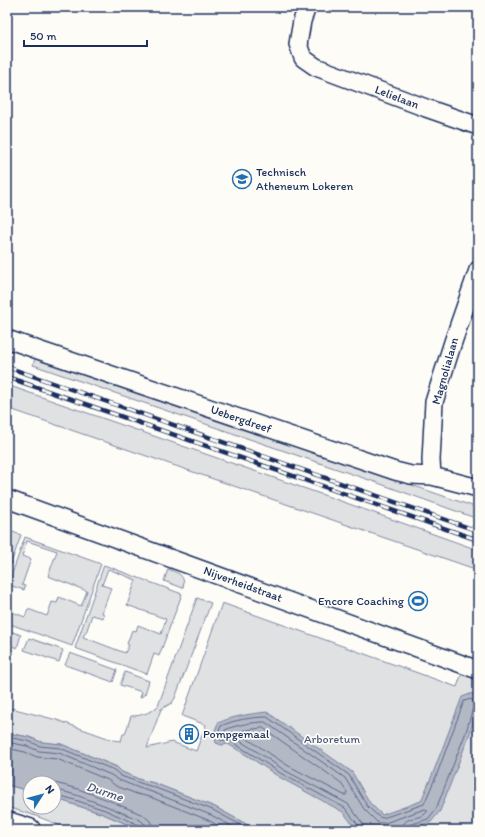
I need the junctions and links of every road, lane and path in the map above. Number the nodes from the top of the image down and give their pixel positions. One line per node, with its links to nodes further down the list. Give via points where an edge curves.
1 (307, 7): 2 (street, Lelielaan, via 298,44 303,58 316,67)
2 (478, 126)
3 (478, 270): 5 (street, Magnolialaan, via 434,402)
4 (7, 339): 5 (street, Uebergdreef, via 395,471)
5 (432, 476): 6 (street, Uebergdreef)
6 (478, 488)
7 (7, 499): 8 (street, Nijverheidstraat)
8 (478, 670)
9 (7, 822): 10 (main road)
10 (29, 830)

